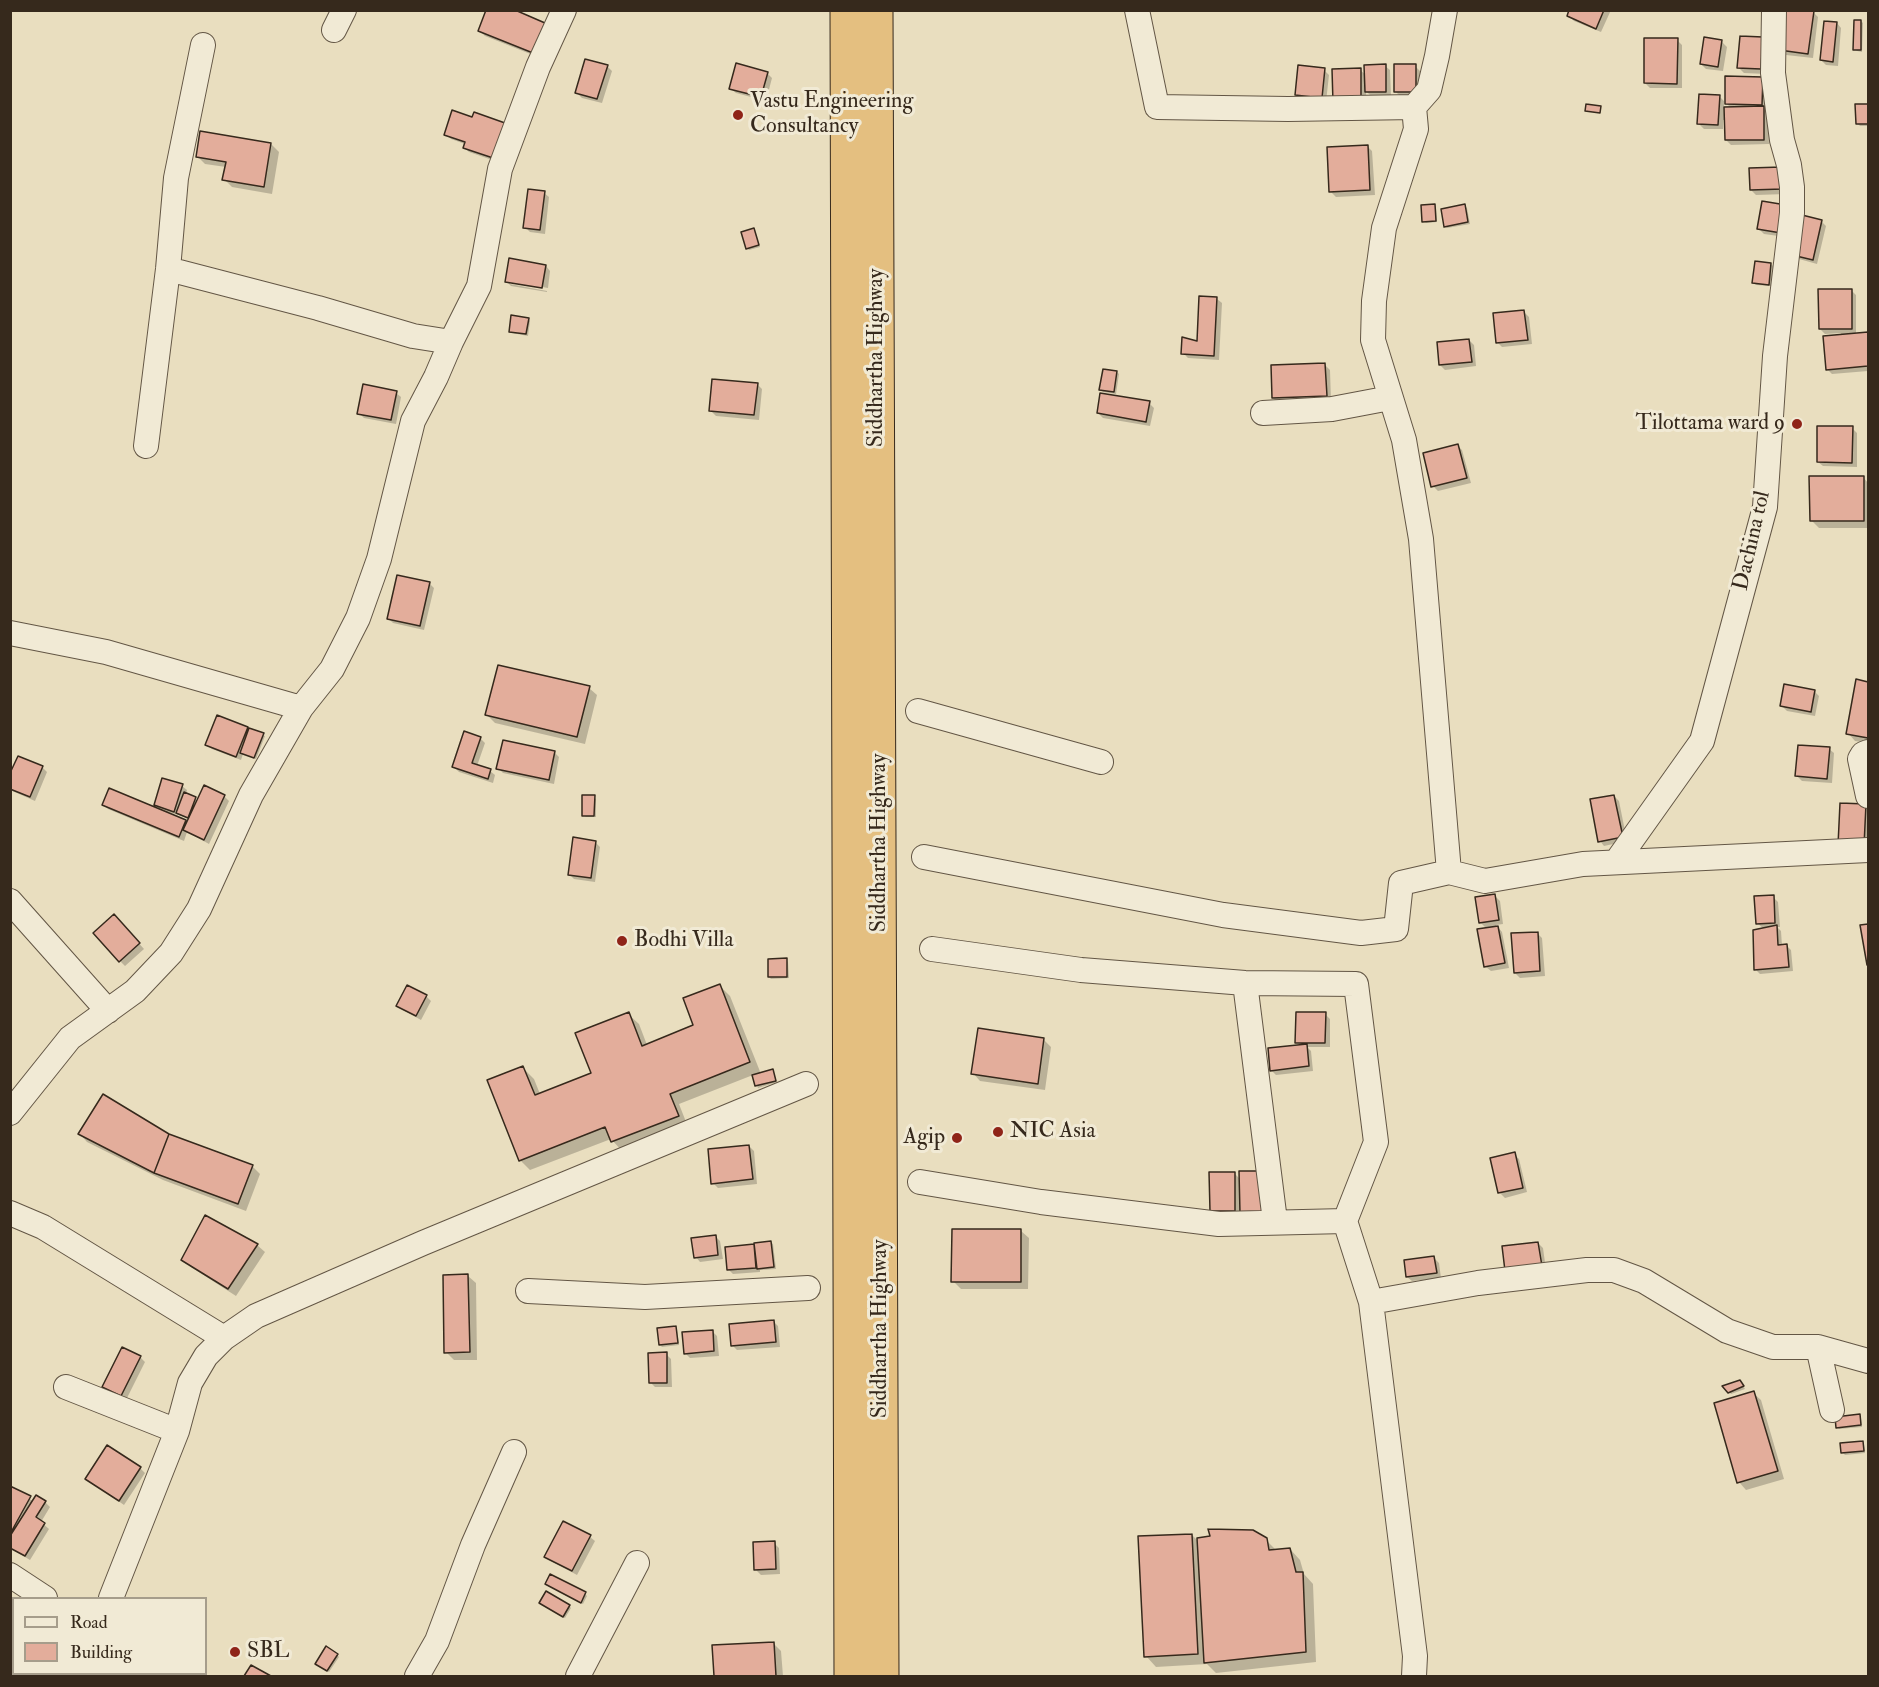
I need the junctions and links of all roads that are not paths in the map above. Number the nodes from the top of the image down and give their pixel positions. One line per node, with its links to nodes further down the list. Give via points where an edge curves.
1 (564, 10): 10 (street, via 500,169 479,286)
2 (847, 10): 50 (highway, Siddhartha Highway)
3 (876, 10): 51 (highway, Siddhartha Highway)
4 (1137, 10): 8 (street, via 1158,107)
5 (1445, 10): 8 (street, via 1429,90)
6 (1774, 10): 22 (street, Dachina tol, via 1773,73 1792,187 1792,213 1775,356 1765,507 1702,741)
7 (203, 45): 9 (street, via 176,178)
8 (1414, 107): 11 (street, via 1416,129 1384,228 1374,300 1373,340)
9 (168, 269): 10 (street, via 412,336); 13 (street)
10 (451, 342): 15 (street, via 413,421 380,559 358,618 332,669)
11 (1390, 398): 12 (street, via 1332,409); 23 (street, via 1404,440 1421,539)
12 (1263, 412)
13 (146, 446)
14 (10, 633): 15 (street, via 106,652)
15 (301, 708): 27 (street, via 251,795 199,909 177,945 135,991)
16 (918, 711): 18 (street)
17 (1869, 752): 19 (street, via 1860,759)
18 (1101, 762)
19 (1869, 796)
20 (1869, 850): 22 (street)
21 (924, 857): 23 (street, via 1223,915 1361,933 1396,928 1401,884)
22 (1616, 862): 23 (street, via 1485,881)
23 (1449, 872)
24 (10, 901): 27 (street)
25 (932, 949): 26 (street, via 1082,970)
26 (1245, 983): 32 (street); 33 (street, via 1356,984 1376,1142)
27 (108, 1011): 29 (street, via 70,1038)
28 (806, 1084): 37 (street, via 256,1316)
29 (10, 1113)
30 (920, 1182): 32 (street, via 1219,1224)
31 (10, 1213): 37 (street, via 43,1227)
32 (1275, 1221): 33 (street)
33 (1344, 1221): 36 (street)
34 (808, 1288): 35 (street, via 645,1297)
35 (528, 1291)
36 (1371, 1302): 38 (street, via 1478,1283 1614,1270 1644,1281 1727,1331 1773,1347); 52 (street, via 1415,1656)
37 (224, 1338): 42 (street, via 206,1356 190,1383)
38 (1818, 1347): 39 (street); 41 (street)
39 (1869, 1361)
40 (66, 1388): 42 (street)
41 (1832, 1410)
42 (177, 1431): 47 (street)
43 (514, 1452): 48 (street, via 437,1641)
44 (638, 1563): 49 (street)
45 (10, 1575): 46 (street)
46 (42, 1597)
47 (112, 1597)
48 (417, 1677)
49 (578, 1677)
50 (851, 1677)
51 (882, 1677)
52 (1414, 1677)

